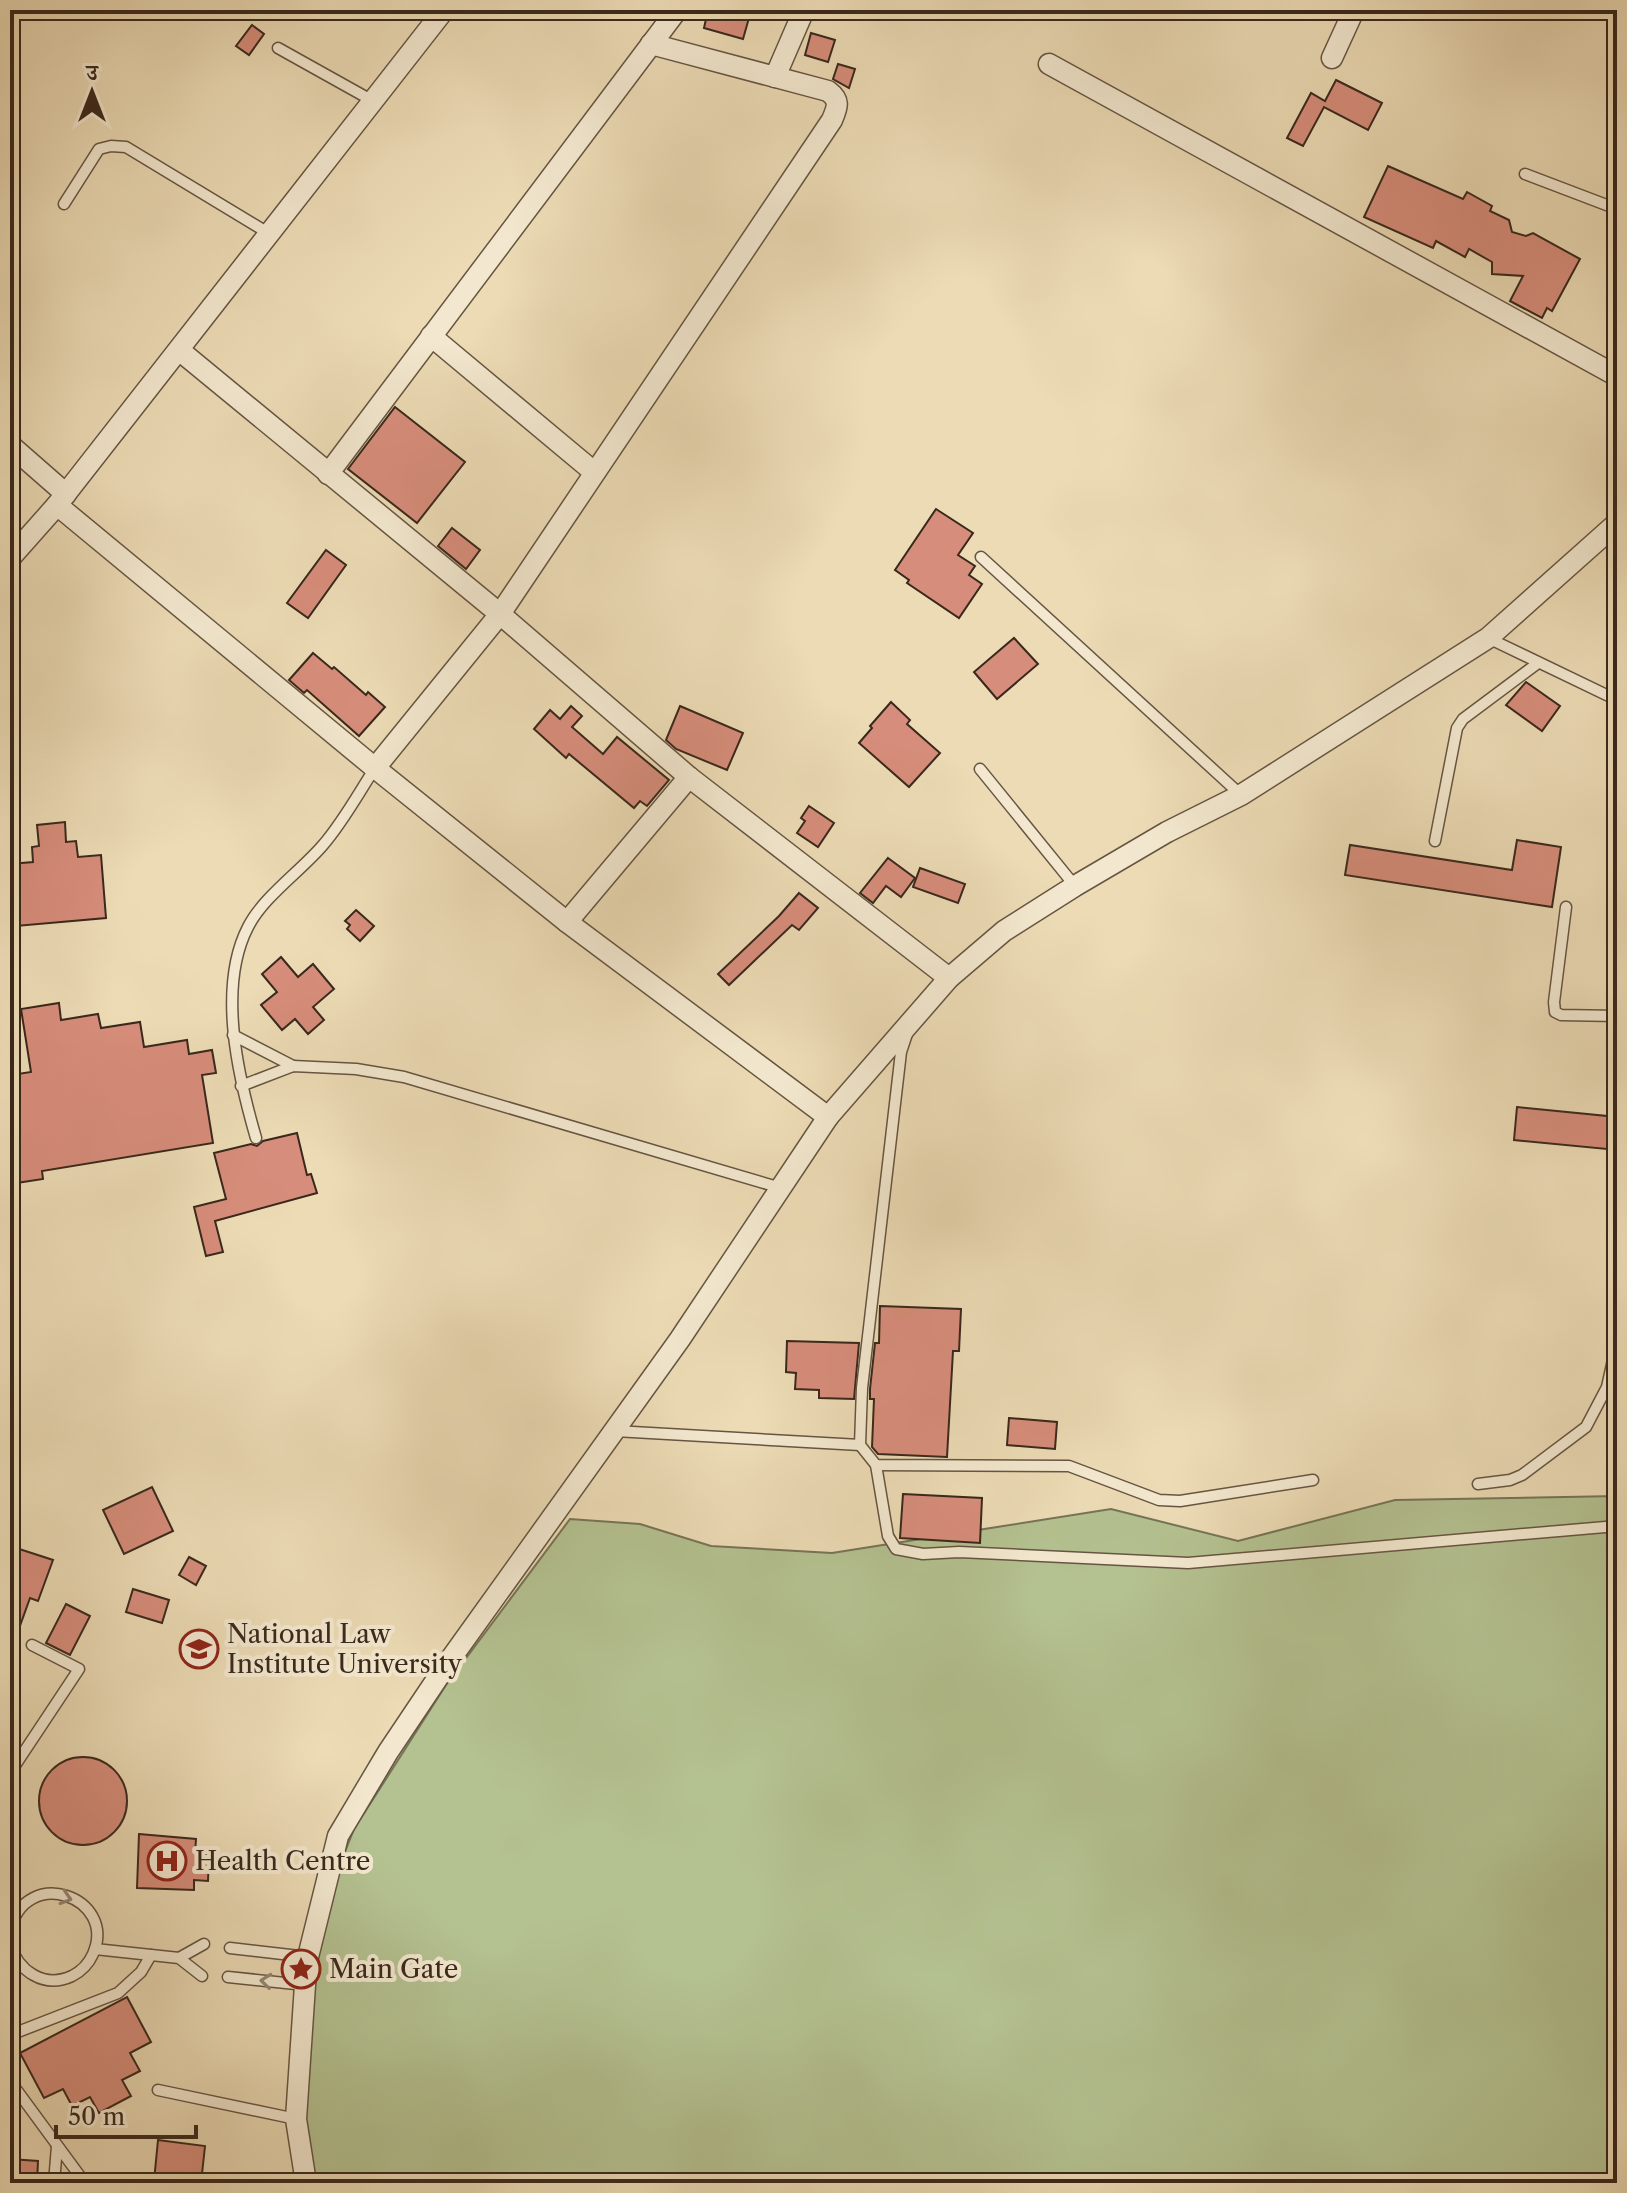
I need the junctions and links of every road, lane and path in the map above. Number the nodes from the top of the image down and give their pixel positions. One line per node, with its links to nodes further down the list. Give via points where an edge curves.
1 (444, 10): 10 (street)
2 (677, 10): 5 (street)
3 (804, 10): 9 (street)
4 (1354, 10): 7 (street)
5 (651, 44): 9 (street); 15 (street)
6 (278, 48): 10 (lane)
7 (1332, 58)
8 (1049, 64): 17 (street)
9 (775, 77): 19 (street, via 828,91 838,107)
10 (373, 101): 14 (street)
11 (1525, 174): 13 (lane)
12 (64, 204): 14 (lane, via 99,149 126,147)
13 (1617, 209)
14 (270, 234): 16 (street)
15 (431, 336): 19 (street); 20 (street)
16 (179, 350): 20 (street); 21 (street)
17 (1617, 376)
18 (10, 445): 21 (street)
19 (594, 472): 25 (street)
20 (328, 474): 25 (street)
21 (61, 499): 24 (street); 29 (street)
22 (1617, 523): 26 (street)
23 (981, 557): 32 (lane)
24 (10, 558)
25 (500, 614): 29 (street); 31 (street)
26 (1488, 638): 27 (lane); 32 (street)
27 (1538, 663): 28 (lane); 33 (lane, via 1457,728)
28 (1617, 700)
29 (375, 768): 36 (street); 40 (lane, via 323,845 249,925 235,962)
30 (980, 769): 34 (lane)
31 (689, 777): 36 (street); 37 (street)
32 (1241, 795): 34 (street)
33 (1435, 841)
34 (1075, 886): 37 (street, via 1004,931)
35 (1566, 907): 38 (lane, via 1555,1012)
36 (567, 922): 43 (street)
37 (949, 978): 39 (street)
38 (1617, 1016)
39 (911, 1020): 43 (street); 48 (lane, via 901,1052)
40 (233, 1035): 41 (lane); 42 (lane)
41 (293, 1066): 42 (lane); 45 (lane, via 404,1077)
42 (241, 1086): 44 (lane)
43 (828, 1117): 45 (street)
44 (256, 1138)
45 (781, 1188): 47 (street)
46 (1617, 1342): 51 (lane, via 1607,1387 1586,1427 1522,1475)
47 (615, 1431): 48 (lane); 63 (street, via 447,1664 338,1836)
48 (860, 1445): 49 (lane)
49 (876, 1465): 50 (lane, via 1069,1466 1159,1500 1180,1501); 52 (lane, via 888,1536 896,1549 923,1554 1188,1563)
50 (1313, 1480)
51 (1478, 1484)
52 (1617, 1526)
53 (32, 1645): 54 (lane, via 79,1669)
54 (10, 1773)
55 (10, 1883): 56 (lane)
56 (16, 1911): 57 (lane); 61 (lane, one-way to 61, via 36,1897 70,1896 92,1917)
57 (10, 1931)
58 (10, 1944): 65 (lane)
59 (204, 1944): 64 (lane)
60 (230, 1948): 63 (lane)
61 (95, 1949): 62 (lane); 65 (lane, via 84,1968 64,1979 40,1978)
62 (151, 1955): 64 (lane); 69 (lane, via 118,1993)
63 (308, 1957): 68 (street)
64 (179, 1958): 66 (lane)
65 (14, 1966)
66 (202, 1976)
67 (228, 1977): 68 (lane, one-way to 67)
68 (305, 1985): 72 (street)
69 (10, 2035)
70 (10, 2081): 73 (lane)
71 (158, 2090): 72 (lane)
72 (296, 2119): 76 (street)
73 (57, 2146): 74 (lane); 75 (lane)
74 (54, 2183)
75 (85, 2183)
76 (306, 2183)

